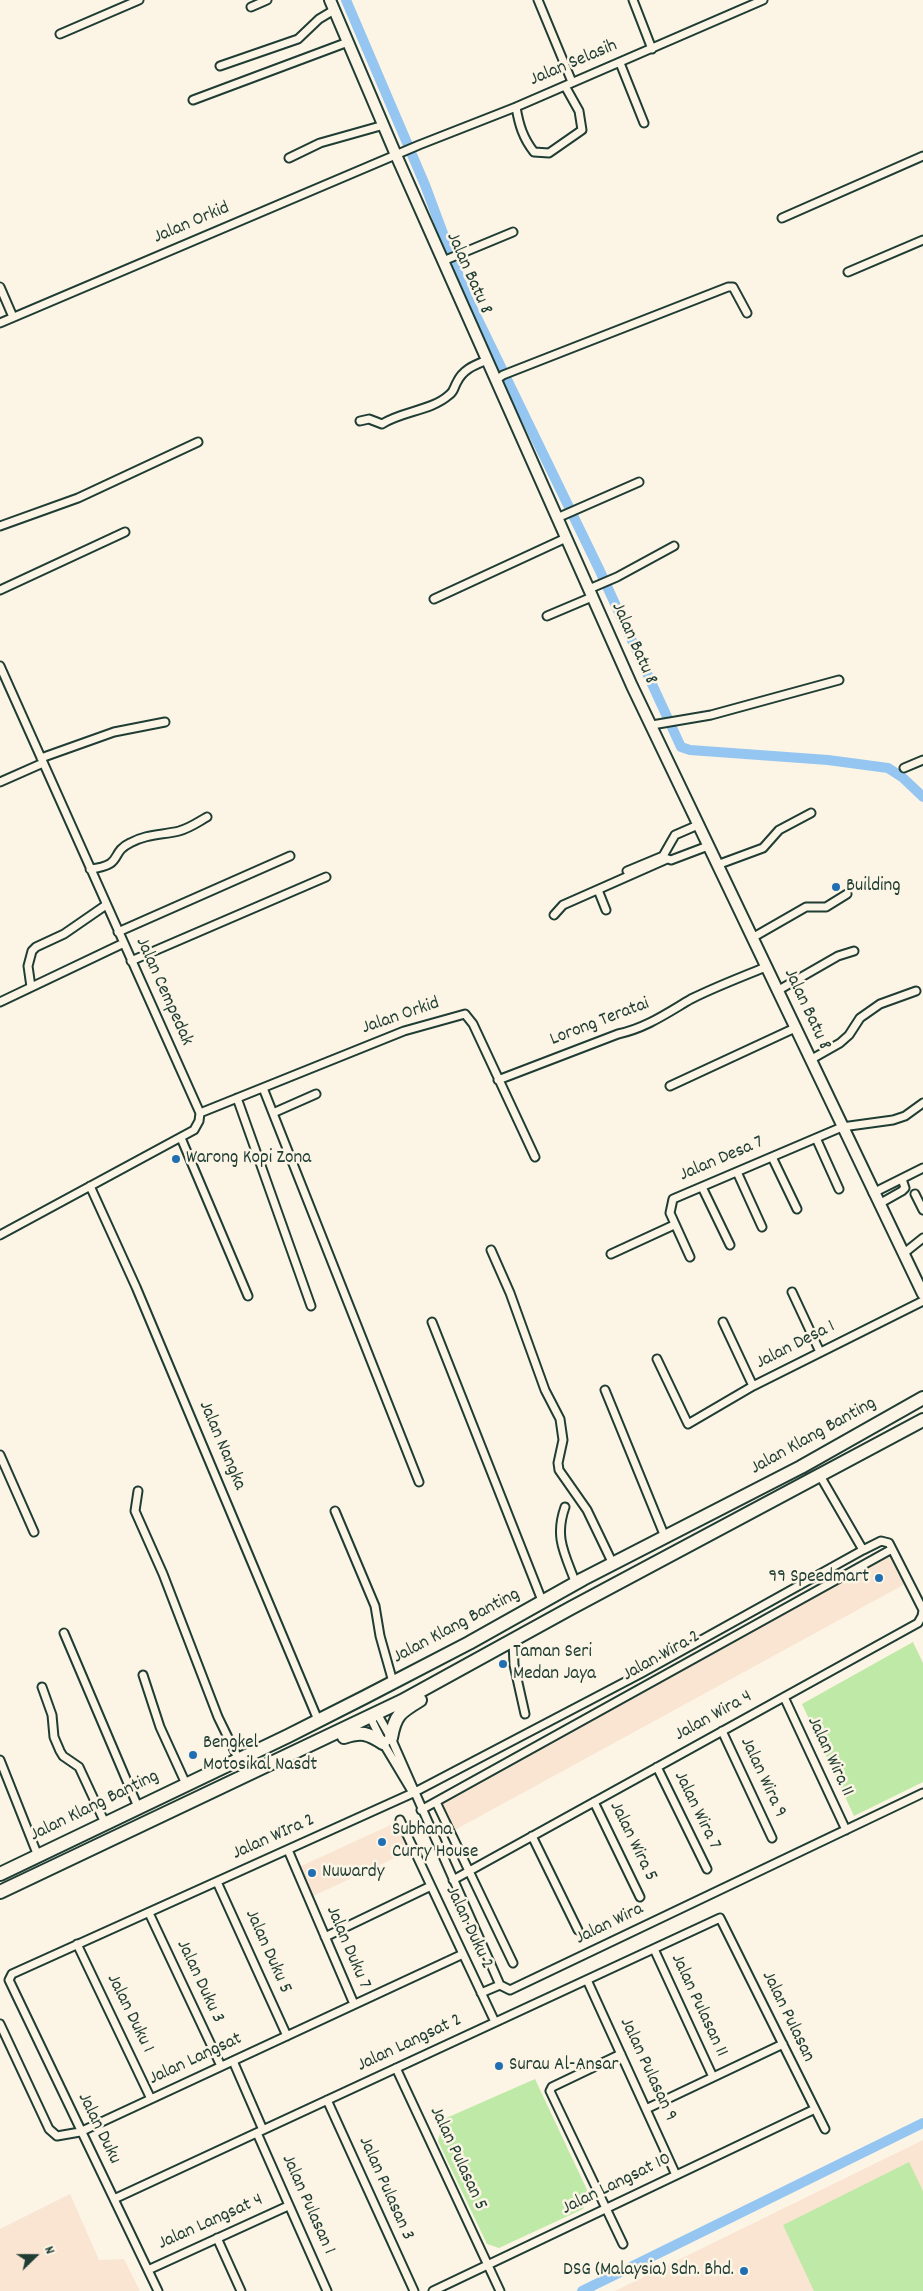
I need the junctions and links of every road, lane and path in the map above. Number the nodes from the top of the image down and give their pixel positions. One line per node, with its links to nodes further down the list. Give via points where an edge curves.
1 (139, 0): 8 (street)
2 (267, 0): 7 (street)
3 (538, 0): 13 (street)
4 (633, 0): 10 (street)
5 (763, 0): 10 (street, Jalan Selasih)
6 (332, 5): 9 (street, Jalan Batu 8); 12 (street, via 298,39)
7 (251, 7)
8 (60, 34)
9 (348, 42): 14 (street); 17 (street, Jalan Batu 8)
10 (652, 49): 11 (street, Jalan Selasih)
11 (620, 63): 13 (street, Jalan Selasih); 16 (street)
12 (220, 66)
13 (569, 84): 15 (street, Jalan Selasih); 15 (street, via 582,130 549,153 534,152 528,145 519,127)
14 (193, 100)
15 (516, 107): 18 (street, Jalan Selasih)
16 (644, 123)
17 (384, 125): 18 (street, Jalan Batu 8); 20 (street, via 320,144)
18 (400, 153): 24 (street, Jalan Batu 8); 28 (street, Jalan Orkid)
19 (923, 156): 21 (street)
20 (290, 158)
21 (782, 218)
22 (513, 232): 24 (street)
23 (923, 240): 25 (street)
24 (447, 259): 30 (street, Jalan Batu 8)
25 (848, 272)
26 (0, 287): 28 (street)
27 (746, 313): 31 (street, via 733,287 728,287)
28 (13, 317): 29 (street, Jalan Orkid)
29 (0, 323)
30 (487, 360): 31 (street, Jalan Batu 8); 32 (street, via 462,374 450,395 437,402 382,424 369,419)
31 (500, 378): 35 (street, Jalan Batu 8)
32 (360, 421)
33 (198, 442): 36 (street, via 78,498)
34 (639, 482): 35 (street)
35 (562, 516): 38 (street, Jalan Batu 8)
36 (0, 526)
37 (125, 532): 40 (street)
38 (566, 538): 41 (street, Jalan Batu 8); 42 (street)
39 (674, 546): 41 (street)
40 (0, 590)
41 (593, 591): 43 (street); 47 (street, Jalan Batu 8)
42 (434, 599)
43 (547, 616)
44 (0, 666): 48 (street, Jalan Cempedak)
45 (839, 680): 47 (street, via 748,706)
46 (165, 722): 48 (street, via 114,732)
47 (652, 725): 54 (street, Jalan Batu 8)
48 (42, 760): 51 (street); 59 (street, Jalan Cempedak)
49 (923, 760): 50 (street)
50 (904, 768)
51 (0, 782)
52 (811, 813): 58 (street, via 779,830 763,848)
53 (207, 817): 59 (street, via 190,828 130,843 107,867)
54 (698, 825): 55 (street, Jalan Batu 8); 57 (street, via 675,835)
55 (708, 846): 57 (street, via 679,857); 58 (street, Jalan Batu 8)
56 (290, 856): 67 (street)
57 (665, 858): 60 (street); 62 (street)
58 (717, 865): 68 (street, Jalan Batu 8)
59 (90, 869): 64 (street, Jalan Cempedak)
60 (627, 871)
61 (326, 877): 71 (street)
62 (598, 890): 65 (street); 66 (street, via 563,905)
63 (848, 894): 68 (street, via 826,907 806,907)
64 (106, 905): 67 (street, Jalan Cempedak); 73 (street, via 64,934 36,946 28,966)
65 (606, 910)
66 (554, 915)
67 (118, 932): 69 (street, Jalan Cempedak)
68 (752, 938): 72 (street, Jalan Batu 8)
69 (124, 944): 71 (street, Jalan Cempedak); 73 (street)
70 (854, 950): 75 (street)
71 (130, 960): 85 (street, Jalan Cempedak)
72 (766, 967): 75 (street, Jalan Batu 8); 79 (street, Lorong Teratai, via 693,998 651,1023)
73 (31, 988): 76 (street)
74 (916, 991): 78 (street, via 880,1004 860,1018 845,1039)
75 (777, 992): 77 (street, Jalan Batu 8)
76 (0, 1002)
77 (795, 1028): 78 (street, Jalan Batu 8); 80 (street)
78 (810, 1060): 87 (street, Jalan Batu 8)
79 (498, 1080): 81 (street, Jalan Orkid, via 473,1024 461,1014 404,1031); 90 (street, Jalan Orkid)
80 (670, 1086)
81 (264, 1088): 83 (street, Jalan Orkid); 86 (street)
82 (316, 1094): 86 (street)
83 (237, 1098): 85 (street, Jalan Orkid); 116 (street)
84 (923, 1103): 87 (street, Jalan Desa 7, via 906,1116 893,1120)
85 (200, 1113): 88 (street, via 198,1126)
86 (273, 1113): 131 (street)
87 (842, 1127): 89 (street, Jalan Desa 7); 98 (street, Jalan Batu 8)
88 (182, 1138): 95 (street); 114 (street)
89 (816, 1138): 91 (street, Jalan Desa 7); 97 (street)
90 (536, 1157)
91 (772, 1157): 93 (street, Jalan Desa 7); 101 (street)
92 (923, 1168): 94 (street)
93 (737, 1172): 96 (street, Jalan Desa 7); 104 (street)
94 (902, 1179): 98 (street); 100 (street, via 902,1192)
95 (90, 1186): 105 (street); 152 (street, Jalan Nangka, via 140,1296)
96 (702, 1187): 103 (street, Jalan Desa 7, via 673,1199 670,1213); 107 (street)
97 (839, 1189)
98 (874, 1193): 100 (street, Jalan Batu 8)
99 (915, 1194): 102 (street)
100 (879, 1204): 110 (street, Jalan Batu 8)
101 (796, 1209)
102 (923, 1210)
103 (674, 1225): 109 (street); 111 (street, Jalan Desa 7)
104 (762, 1227)
105 (0, 1235)
106 (923, 1238): 110 (street)
107 (730, 1245)
108 (491, 1250): 139 (street, via 545,1390 560,1418 563,1440 559,1470 587,1510)
109 (611, 1254)
110 (903, 1254): 113 (street, Jalan Batu 8)
111 (690, 1257)
112 (792, 1292): 119 (street)
113 (923, 1294)
114 (248, 1296)
115 (923, 1301): 119 (street, Jalan Desa 1)
116 (311, 1306)
117 (432, 1322): 141 (street)
118 (722, 1322): 121 (street)
119 (820, 1352): 121 (street, Jalan Desa 1)
120 (657, 1359): 121 (street, Jalan Desa 1, via 688,1424)
121 (753, 1386)
122 (605, 1390): 136 (street)
123 (923, 1392): 127 (highway)
124 (923, 1398): 127 (highway, Jalan Klang Banting)
125 (923, 1412): 128 (highway, via 891,1430)
126 (923, 1420): 128 (highway, Jalan Klang Banting)
127 (850, 1439): 136 (highway, Jalan Klang Banting)
128 (865, 1452): 130 (highway, Jalan Klang Banting)
129 (0, 1455): 135 (street)
130 (820, 1474): 138 (street); 143 (highway, Jalan Klang Banting)
131 (419, 1482)
132 (138, 1491): 156 (street, via 135,1511 218,1717)
133 (565, 1506): 140 (street, via 559,1537)
134 (335, 1511): 147 (street, via 375,1606)
135 (34, 1532)
136 (665, 1537): 139 (highway, Jalan Klang Banting)
137 (892, 1549): 138 (street, via 881,1541); 149 (street, Jalan Wira 4, via 923,1610 920,1619); 163 (street, Jalan Wira 2)
138 (863, 1550): 162 (street)
139 (613, 1564): 140 (highway, Jalan Klang Banting)
140 (576, 1584): 141 (highway, Jalan Klang Banting)
141 (543, 1603): 144 (highway, Jalan Klang Banting)
142 (64, 1633): 165 (street)
143 (513, 1641): 145 (highway, Jalan Klang Banting); 150 (street, via 514,1665)
144 (469, 1643): 147 (highway, Jalan Klang Banting); 151 (highway, via 380,1699)
145 (493, 1652): 151 (highway, Jalan Klang Banting); 155 (highway, via 451,1683 400,1713)
146 (143, 1675): 160 (street, via 160,1727)
147 (393, 1682): 152 (highway, Jalan Klang Banting)
148 (42, 1688): 168 (street, via 60,1751 79,1767)
149 (784, 1697): 153 (street, Jalan Wira 4); 169 (street, Jalan Wira 11)
150 (524, 1714)
151 (375, 1715): 154 (highway, via 359,1708); 155 (street, via 379,1717); 158 (highway, Jalan Klang Banting)
152 (318, 1720): 154 (highway, Jalan Klang Banting)
153 (722, 1731): 159 (street, Jalan Wira 4); 171 (street, Jalan Wira 9)
154 (288, 1736): 156 (highway, Jalan Klang Banting)
155 (387, 1741): 158 (highway, via 358,1732); 162 (street)
156 (238, 1758): 160 (highway, Jalan Klang Banting)
157 (0, 1760): 173 (street)
158 (274, 1764): 180 (highway, Jalan Klang Banting)
159 (657, 1767): 164 (street, Jalan Wira 4); 174 (street, Jalan Wira 7)
160 (186, 1784): 165 (highway, Jalan Klang Banting)
161 (923, 1793): 169 (street, Jalan Wira)
162 (414, 1794): 166 (street); 172 (street, Jalan WIra 2)
163 (436, 1802): 166 (street, Jalan Wira 2); 175 (street)
164 (594, 1802): 170 (street, Jalan Wira 4); 181 (street, Jalan Wira 5)
165 (138, 1807): 168 (highway, Jalan Klang Banting)
166 (421, 1810): 177 (street)
167 (400, 1820): 179 (street, Jalan Duku 2)
168 (105, 1823): 173 (highway, Jalan Klang Banting)
169 (846, 1830): 191 (street, Jalan Wira, via 516,1988 510,1990)
170 (532, 1836): 175 (street, Jalan Wira 4); 184 (street)
171 (772, 1838)
172 (288, 1850): 178 (street, Jalan WIra 2); 185 (street, Jalan Duku 7)
173 (38, 1856): 176 (highway, Jalan Klang Banting)
174 (707, 1869)
175 (469, 1871): 177 (street, Jalan Wira 4); 189 (street)
176 (0, 1874)
177 (454, 1880): 191 (street)
178 (217, 1882): 182 (street, Jalan WIra 2); 196 (street, Jalan Duku 5)
179 (431, 1886): 185 (street); 188 (street, Jalan Duku 2)
180 (0, 1892)
181 (640, 1897)
182 (148, 1913): 186 (street); 200 (street, Jalan Duku 3)
183 (720, 1918): 187 (street, Jalan Langsat 2); 197 (street, Jalan Pulasan)
184 (578, 1930)
185 (325, 1937): 193 (street, Jalan Duku 7)
186 (77, 1944): 203 (street, Jalan Duku 1); 209 (street, Jalan Duku, via 12,1974 9,1980)
187 (654, 1949): 190 (street, Jalan Langsat 2); 202 (street, Jalan Pulasan 11)
188 (462, 1954): 192 (street, Jalan Duku 2); 193 (street, Jalan Langsat)
189 (513, 1963)
190 (587, 1980): 194 (street, Jalan Langsat 2); 198 (street, Jalan Pulasan 9)
191 (500, 1984): 192 (street)
192 (481, 1993): 194 (street, Jalan Duku 2)
193 (354, 2004): 196 (street, Jalan Langsat)
194 (495, 2022): 201 (street, Jalan Langsat 2)
195 (0, 2024): 209 (street, Jalan Langsat, via 53,2135)
196 (286, 2036): 199 (street, Jalan Langsat)
197 (782, 2044): 202 (street); 206 (street, Jalan Pulasan)
198 (621, 2054): 205 (street, Jalan Pulasan 9); 213 (street, via 552,2087 550,2091)
199 (233, 2061): 200 (street, Jalan Langsat); 208 (street, Jalan Pulasan 1)
200 (221, 2066): 203 (street, Jalan Langsat)
201 (396, 2068): 204 (street, Jalan Langsat 2); 216 (street, Jalan Pulasan 5)
202 (713, 2077): 205 (street)
203 (151, 2099): 209 (street, Jalan Langsat)
204 (327, 2100): 208 (street, Jalan Langsat 2); 221 (street, Jalan Pulasan 3)
205 (646, 2109): 210 (street, Jalan Pulasan 9)
206 (815, 2109): 207 (street, Jalan Pulasan); 210 (street, Jalan Langsat 10)
207 (825, 2129)
208 (260, 2131): 211 (street, Jalan Langsat 2); 212 (street, Jalan Pulasan 1)
209 (80, 2132): 211 (street, Jalan Duku)
210 (676, 2175): 213 (street, Jalan Langsat 10)
211 (114, 2199): 217 (street, Jalan Duku)
212 (288, 2206): 214 (street, Jalan Langsat 4); 220 (street, Jalan Pulasan 1)
213 (605, 2208): 215 (street); 216 (street, Jalan Langsat 10)
214 (218, 2238): 217 (street, Jalan Langsat 4); 219 (street)
215 (624, 2244)
216 (488, 2265): 222 (street, Jalan Langsat 10); 223 (street, Jalan Pulasan 5)
217 (148, 2270): 218 (street, Jalan Duku)
218 (158, 2291)
219 (241, 2291)
220 (328, 2291)
221 (414, 2291)
222 (433, 2291)
223 (500, 2291)

